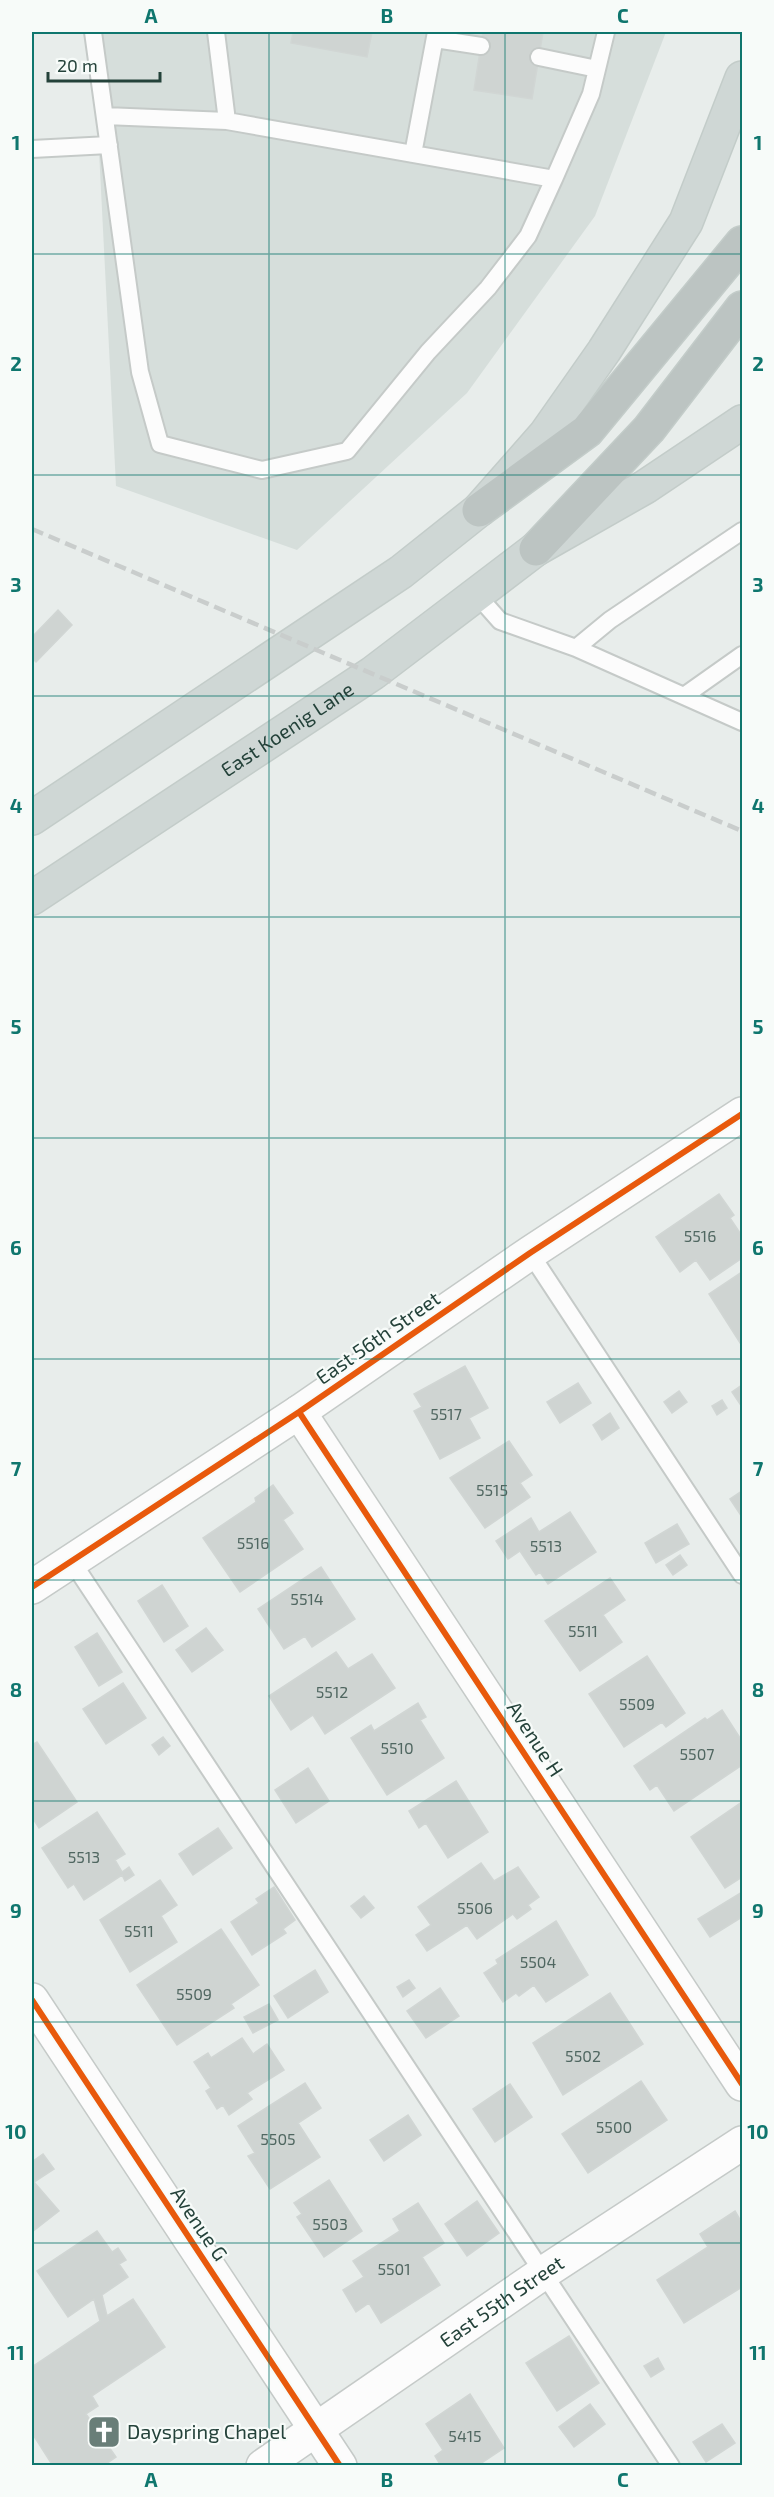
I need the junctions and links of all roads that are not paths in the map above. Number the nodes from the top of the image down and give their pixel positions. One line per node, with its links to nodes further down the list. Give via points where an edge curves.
1 (93, 32): 9 (lane)
2 (216, 32): 10 (lane)
3 (606, 32): 7 (lane)
4 (435, 35): 5 (lane); 13 (lane)
5 (481, 46)
6 (539, 57): 7 (lane)
7 (597, 69): 14 (lane, via 591,94)
8 (742, 78): 18 (main road, via 686,222 604,351 544,435)
9 (105, 116): 10 (lane); 11 (lane)
10 (227, 121): 13 (lane)
11 (109, 145): 12 (lane); 14 (lane, via 141,372 160,444 262,470 347,451 528,236)
12 (32, 149)
13 (413, 154): 14 (lane)
14 (554, 179)
15 (742, 243): 18 (highway, via 587,432)
16 (742, 308): 20 (highway, via 649,429)
17 (742, 422): 20 (main road, East Koenig Lane, via 645,487)
18 (479, 510): 26 (main road, via 401,572)
19 (742, 531): 22 (lane, via 610,620)
20 (536, 549): 21 (main road, East Koenig Lane)
21 (477, 595): 22 (lane, via 500,621); 27 (main road, East Koenig Lane, via 373,673)
22 (576, 648): 24 (lane)
23 (742, 655): 24 (lane)
24 (684, 696): 25 (lane)
25 (742, 722)
26 (32, 818)
27 (32, 898)
28 (742, 1114): 29 (street, East 56th Street)
29 (530, 1253): 30 (street, East 56th Street); 32 (lane)
30 (299, 1412): 31 (street, East 56th Street); 35 (street, Avenue H)
31 (71, 1560): 33 (street, East 56th Street); 37 (lane)
32 (742, 1575)
33 (32, 1587)
34 (32, 2000): 38 (street, Avenue G)
35 (742, 2084)
36 (742, 2143): 37 (street, East 55th Street)
37 (543, 2273): 38 (street, East 55th Street); 41 (lane)
38 (317, 2431): 39 (street, East 55th Street); 40 (street, Avenue G)
39 (263, 2466)
40 (340, 2466)
41 (671, 2466)

